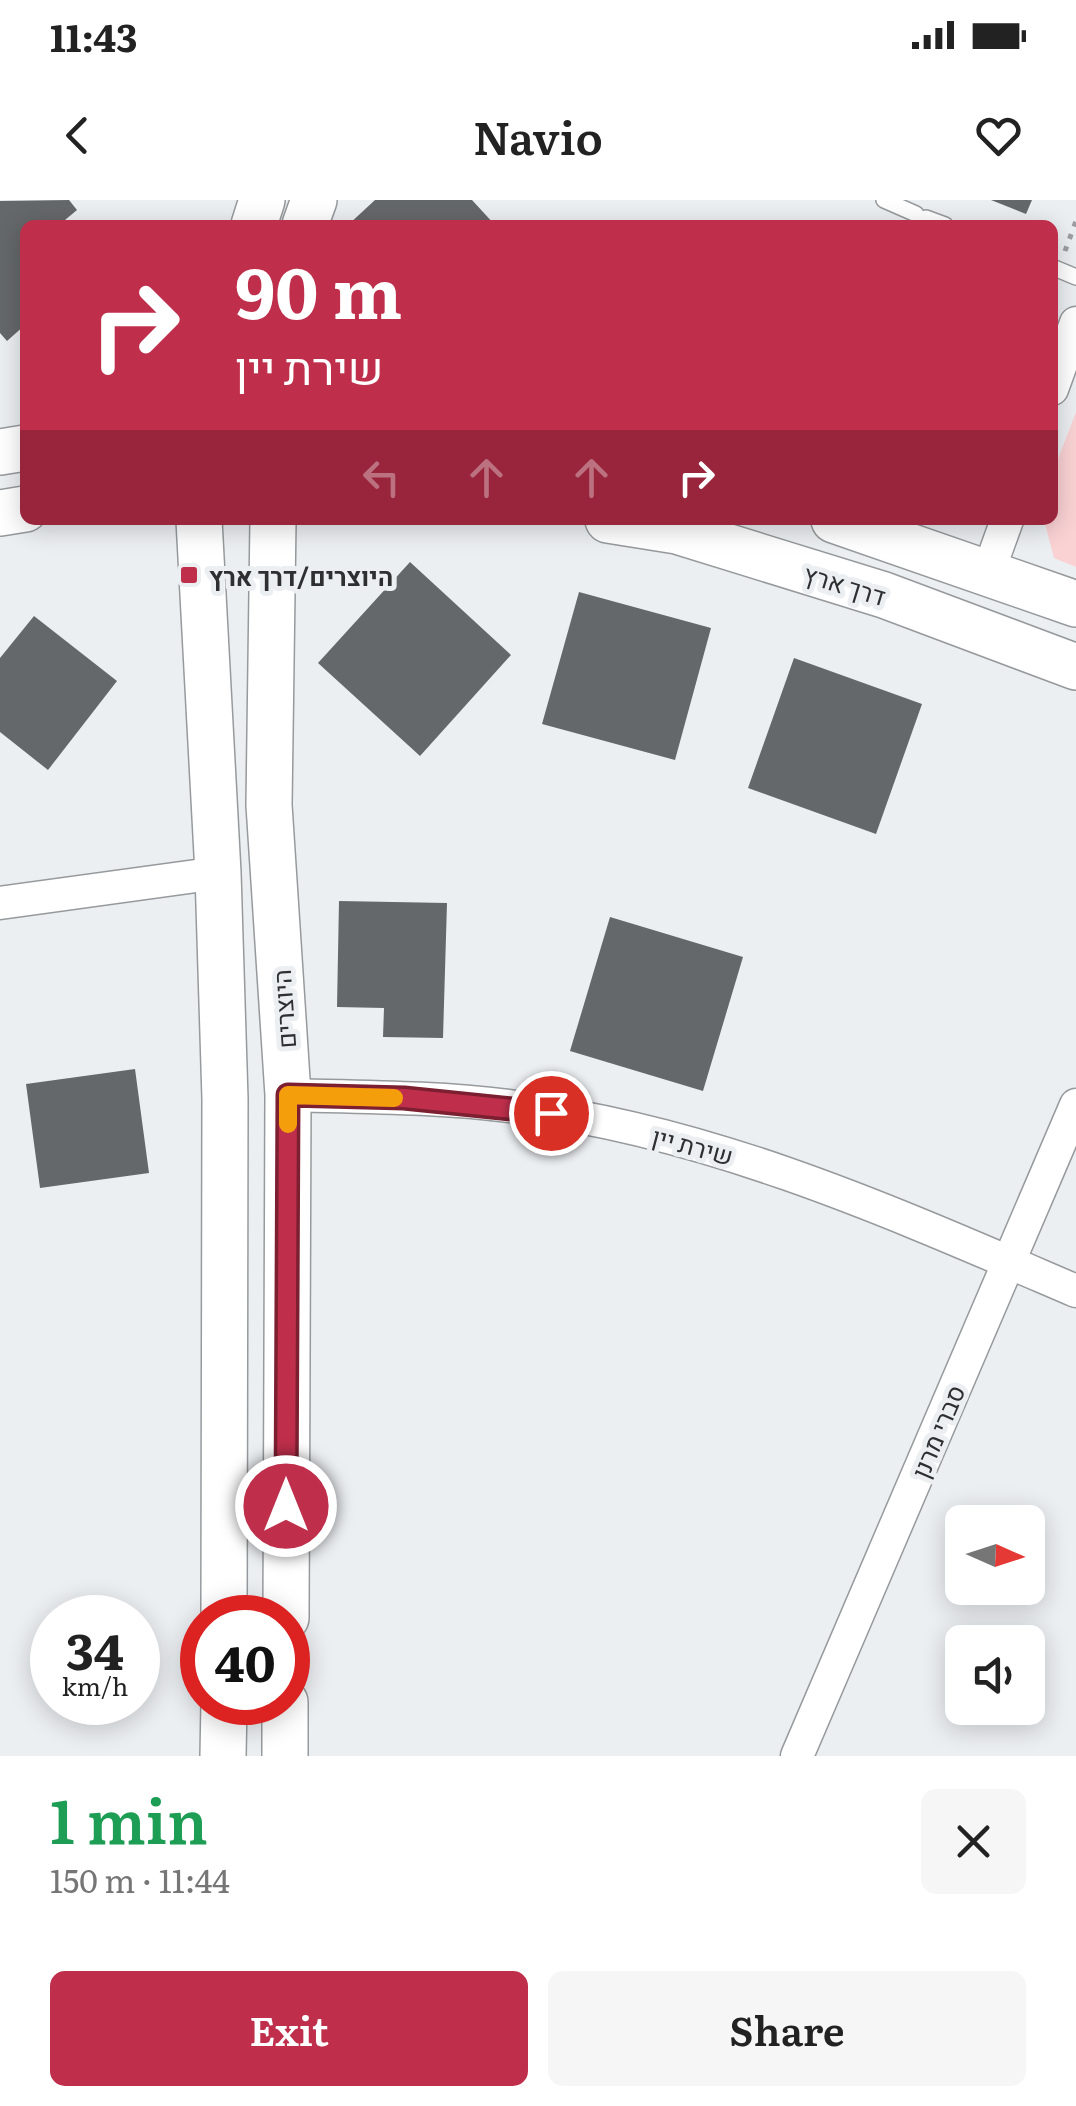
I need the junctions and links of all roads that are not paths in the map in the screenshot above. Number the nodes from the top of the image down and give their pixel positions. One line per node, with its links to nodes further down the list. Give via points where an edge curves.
1 (884, 200): 2 (lane)
2 (932, 220)
3 (1076, 322): 4 (street)
4 (1058, 373)
5 (199, 525): 15 (street)
6 (218, 525): 7 (street)
7 (254, 525)
8 (273, 525): 17 (street, היוצרים, via 269,805)
9 (639, 525): 14 (street, דרך ארץ, via 884,595)
10 (850, 525): 12 (street)
11 (1005, 525): 12 (street)
12 (989, 570): 13 (street)
13 (1076, 604)
14 (1076, 667)
15 (218, 873): 16 (street); 21 (street, via 225,1099)
16 (0, 904)
17 (288, 1095): 19 (street, שירת יין, via 516,1107 620,1126 833,1187); 22 (street, היוצרים)
18 (1076, 1106): 19 (street, סברי מרנן)
19 (1009, 1262): 20 (street, שירת יין); 27 (street, סברי מרנן)
20 (1076, 1291)
21 (224, 1595)
22 (286, 1595)
23 (224, 1725): 25 (street)
24 (285, 1725): 26 (street)
25 (224, 1756)
26 (285, 1756)
27 (797, 1756)

